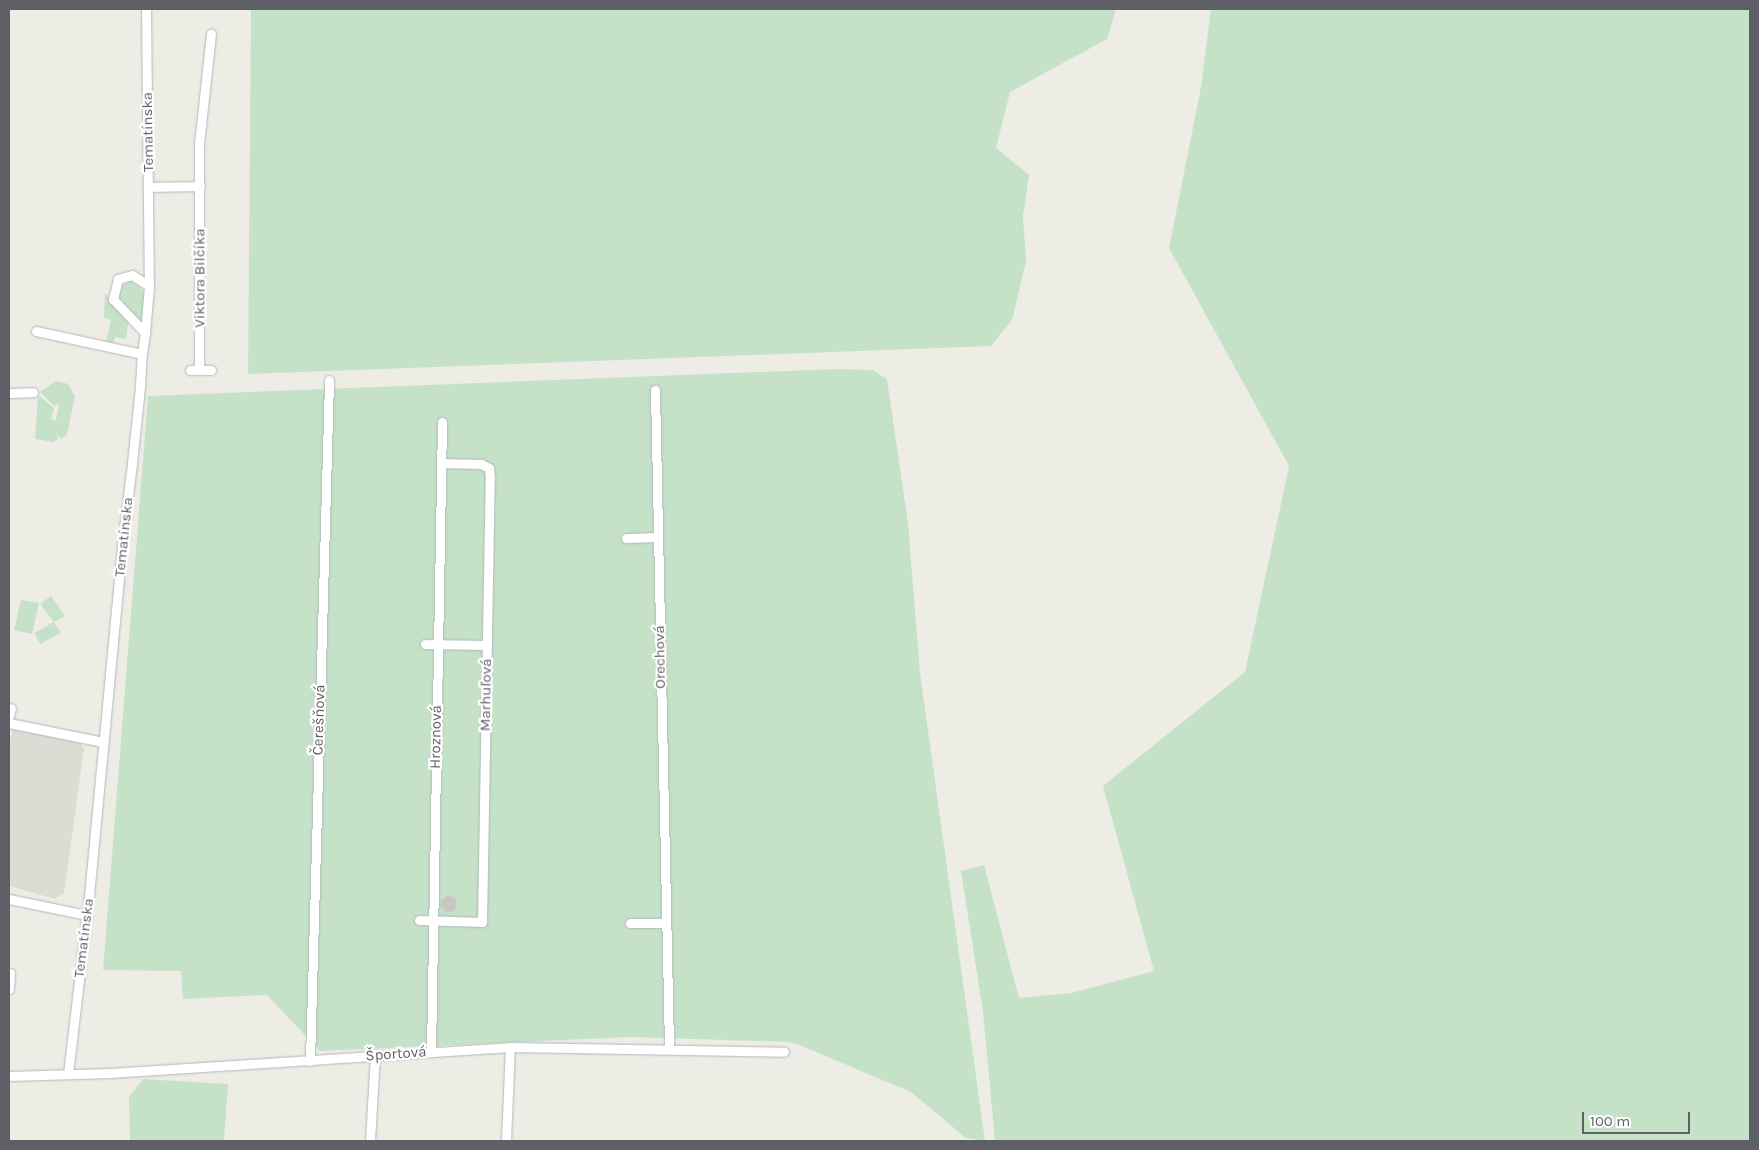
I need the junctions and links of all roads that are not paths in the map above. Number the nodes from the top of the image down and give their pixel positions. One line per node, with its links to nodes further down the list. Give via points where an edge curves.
1 (146, 9): 4 (street, Tematínska)
2 (211, 34): 3 (street, Viktora Bilčíka, via 200,144)
3 (200, 186): 4 (street); 9 (street, Viktora Bilčíka, via 194,370)
4 (149, 187): 5 (street, Tematínska)
5 (149, 286): 7 (street, Tematínska); 7 (street, via 132,275 118,280 113,289 113,299 120,310)
6 (36, 331): 8 (street)
7 (145, 333): 8 (street, Tematínska)
8 (142, 354): 22 (street, Tematínska)
9 (211, 370)
10 (329, 380): 36 (street, Čerešňová)
11 (655, 390): 16 (street, Orechová)
12 (33, 392): 13 (street)
13 (9, 393)
14 (442, 422): 15 (street, Hroznová)
15 (441, 463): 19 (street, Hroznová); 20 (street, Marhuľová, via 481,464 489,468)
16 (658, 537): 17 (street); 28 (street, Orechová)
17 (626, 538)
18 (425, 644): 19 (street)
19 (438, 645): 20 (street); 26 (street, Hroznová)
20 (487, 645): 26 (street, Marhuľová, via 482,922)
21 (9, 723): 22 (street)
22 (104, 742): 24 (street, Tematínska)
23 (9, 899): 24 (street)
24 (87, 915): 37 (street, Tematínska)
25 (419, 920): 26 (street)
26 (433, 921): 33 (street, Hroznová)
27 (630, 923): 28 (street)
28 (666, 923): 32 (street, Orechová)
29 (10, 973): 30 (street)
30 (9, 989)
31 (510, 1047): 32 (street, Športová); 33 (street, Športová); 40 (street)
32 (669, 1049): 34 (street, Športová)
33 (431, 1052): 35 (street, Športová)
34 (784, 1052)
35 (375, 1056): 36 (street, Športová); 39 (street)
36 (310, 1061): 37 (street, Športová)
37 (68, 1074): 38 (street, Športová)
38 (9, 1076)
39 (370, 1141)
40 (506, 1141)

